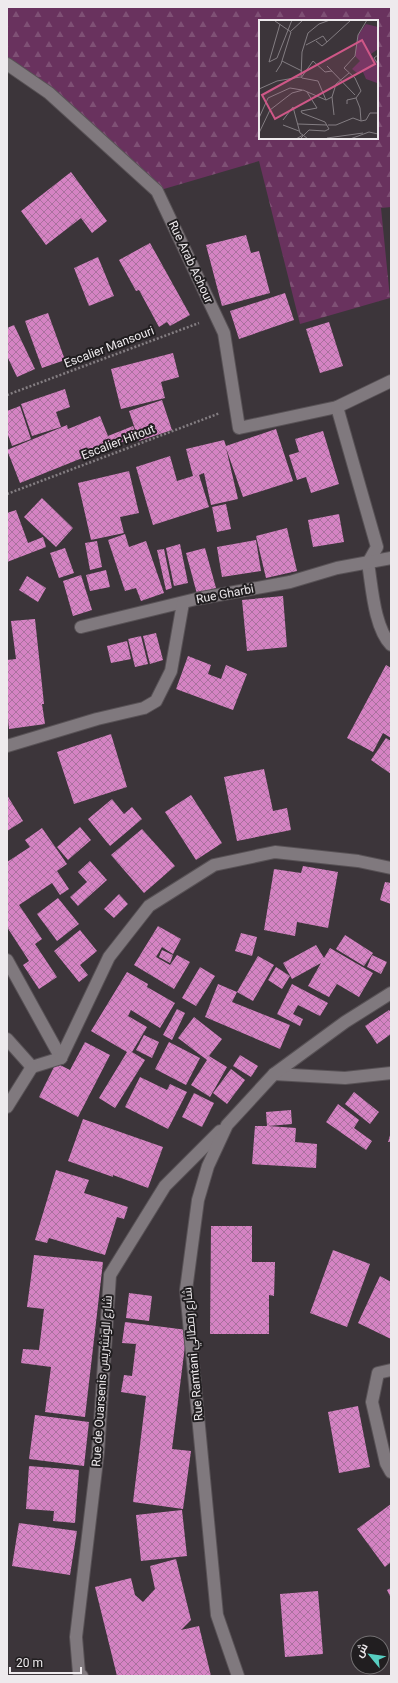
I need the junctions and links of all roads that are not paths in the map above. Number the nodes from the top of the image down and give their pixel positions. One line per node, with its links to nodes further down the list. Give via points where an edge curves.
1 (7, 64): 3 (street, Rue Arab Achour, via 50,93 157,191 224,333 239,428)
2 (391, 380): 3 (street)
3 (337, 407): 4 (street)
4 (377, 548): 5 (street); 6 (street)
5 (390, 558): 6 (street, Rue Gharbi)
6 (368, 563): 7 (street, Rue Gharbi, via 337,568 290,582); 9 (street, via 379,623)
7 (184, 602): 8 (street, Rue Gharbi); 10 (street, via 171,671 156,701 144,708)
8 (81, 627)
9 (391, 645)
10 (7, 746)
11 (391, 868): 15 (street, via 358,861 275,852 214,865 149,906 109,957)
12 (7, 960): 15 (street)
13 (391, 993): 18 (street, Rue Ramtani شارع رمطاني, via 332,1031)
14 (7, 1039): 16 (street)
15 (61, 1058): 16 (street)
16 (32, 1067): 19 (street)
17 (391, 1073): 18 (street, via 345,1078)
18 (274, 1074): 20 (street, Rue Ramtani شارع رمطاني)
19 (7, 1107)
20 (227, 1125): 23 (street, Rue de Ouarsenis شارع الونشريس, via 165,1186 110,1275 98,1452 76,1637 79,1673); 24 (street, Rue Ramtani شارع رمطاني, via 208,1166 198,1200 186,1290 217,1615)
21 (391, 1370): 22 (street, via 378,1373 372,1402 386,1463)
22 (391, 1472)
23 (82, 1676)
24 (238, 1676)

